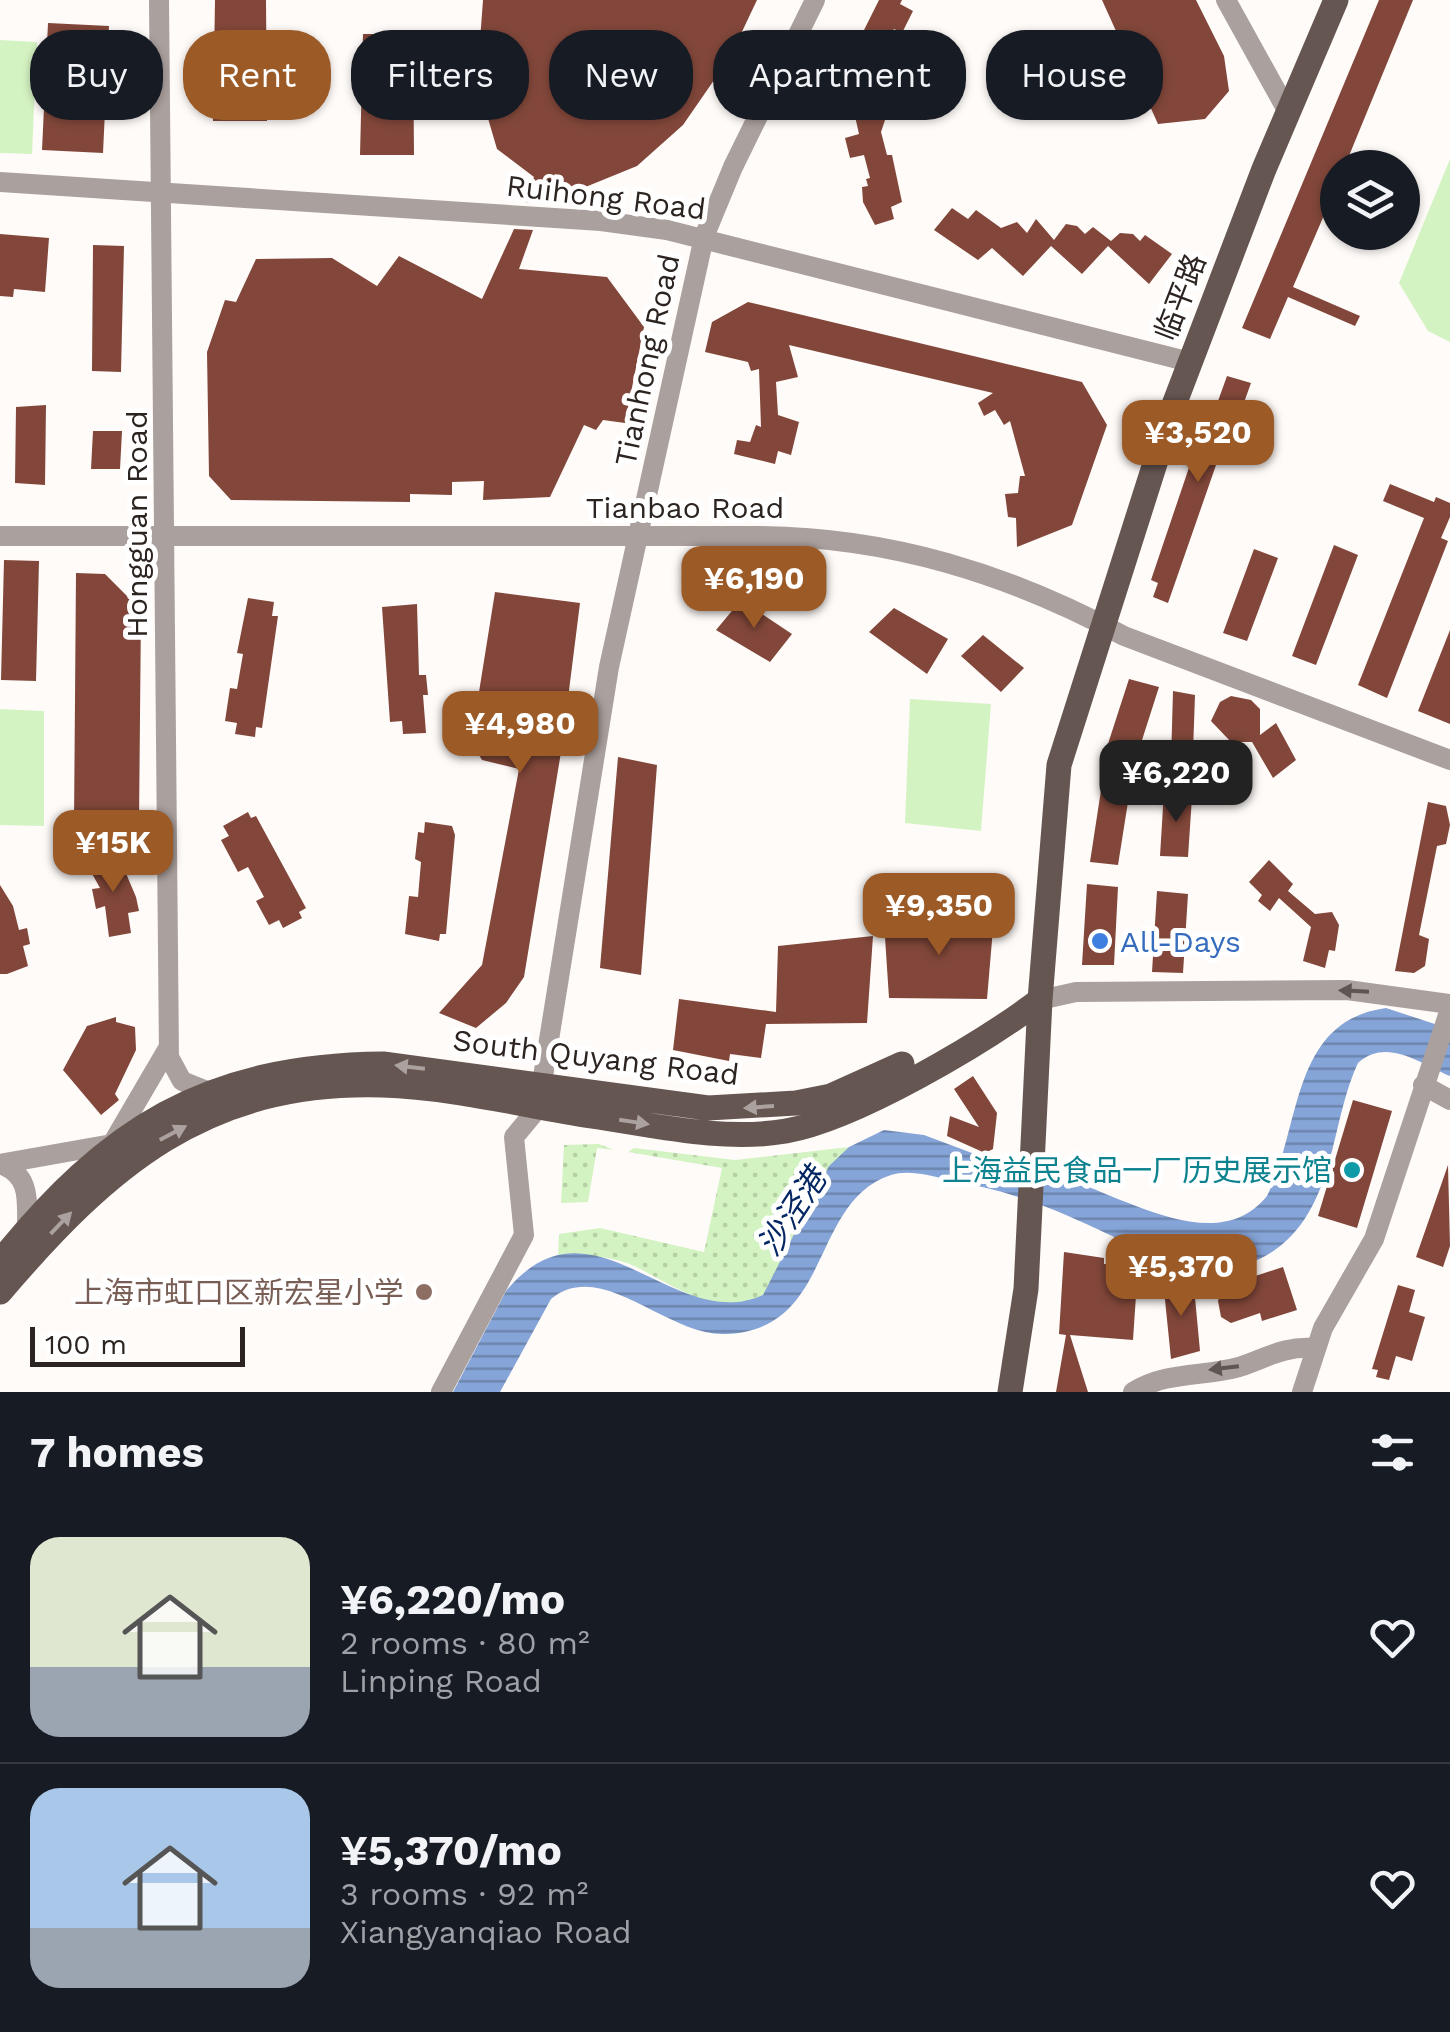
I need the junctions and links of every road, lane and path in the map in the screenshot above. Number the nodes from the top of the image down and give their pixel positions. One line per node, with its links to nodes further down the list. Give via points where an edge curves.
1 (160, 0): 7 (street, Hongguan Road)
2 (815, 0): 8 (street, Tianhong Road)
3 (1226, 0): 5 (street)
4 (1336, 0): 5 (main road, 临平路)
5 (1288, 112): 9 (main road, 临平路)
6 (0, 182): 7 (street, Ruihong Road)
7 (163, 191): 8 (street, Ruihong Road, via 601,222); 11 (street, Hongguan Road)
8 (704, 237): 9 (street, Ruihong Road); 12 (street, Tianhong Road)
9 (1190, 362): 13 (main road, 临平路)
10 (0, 536): 11 (street, Tianbao Road)
11 (166, 538): 12 (street, Tianbao Road); 17 (street, Hongguan Road)
12 (640, 538): 13 (street, Tianbao Road, via 809,537 905,549 977,571); 20 (street, Tianhong Road, via 598,728)
13 (1102, 624): 14 (street, Tianbao Road); 15 (main road, 临平路, via 1059,765)
14 (1450, 760)
15 (1040, 1000): 16 (street, one-way to 15, via 1347,990 1076,992); 20 (main road, South Quyang Road, via 860,1106 788,1131 717,1132); 29 (main road, 临平路, via 1026,1289)
16 (1448, 1013): 18 (street)
17 (168, 1047): 19 (street, via 170,1066 182,1081); 22 (street)
18 (1426, 1077): 21 (street); 27 (street, via 1374,1239)
19 (212, 1092): 20 (main road, South Quyang Road, one-way to 19, via 383,1064 340,1064); 22 (main road, South Quyang Road)
20 (540, 1096): 26 (main road, South Quyang Road, one-way to 20, via 54,1229 129,1160 224,1110 302,1090 384,1085); 28 (street, via 512,1149 523,1218 519,1248)
21 (1450, 1100)
22 (112, 1144): 23 (street); 24 (main road, South Quyang Road)
23 (0, 1164): 24 (street, via 15,1169 25,1184)
24 (28, 1228): 25 (main road, South Quyang Road)
25 (0, 1262)
26 (0, 1292)
27 (1314, 1348): 30 (street, one-way to 30, via 1276,1350 1241,1366 1166,1378); 31 (street)
28 (441, 1392)
29 (1010, 1392)
30 (1133, 1392)
31 (1302, 1392)

